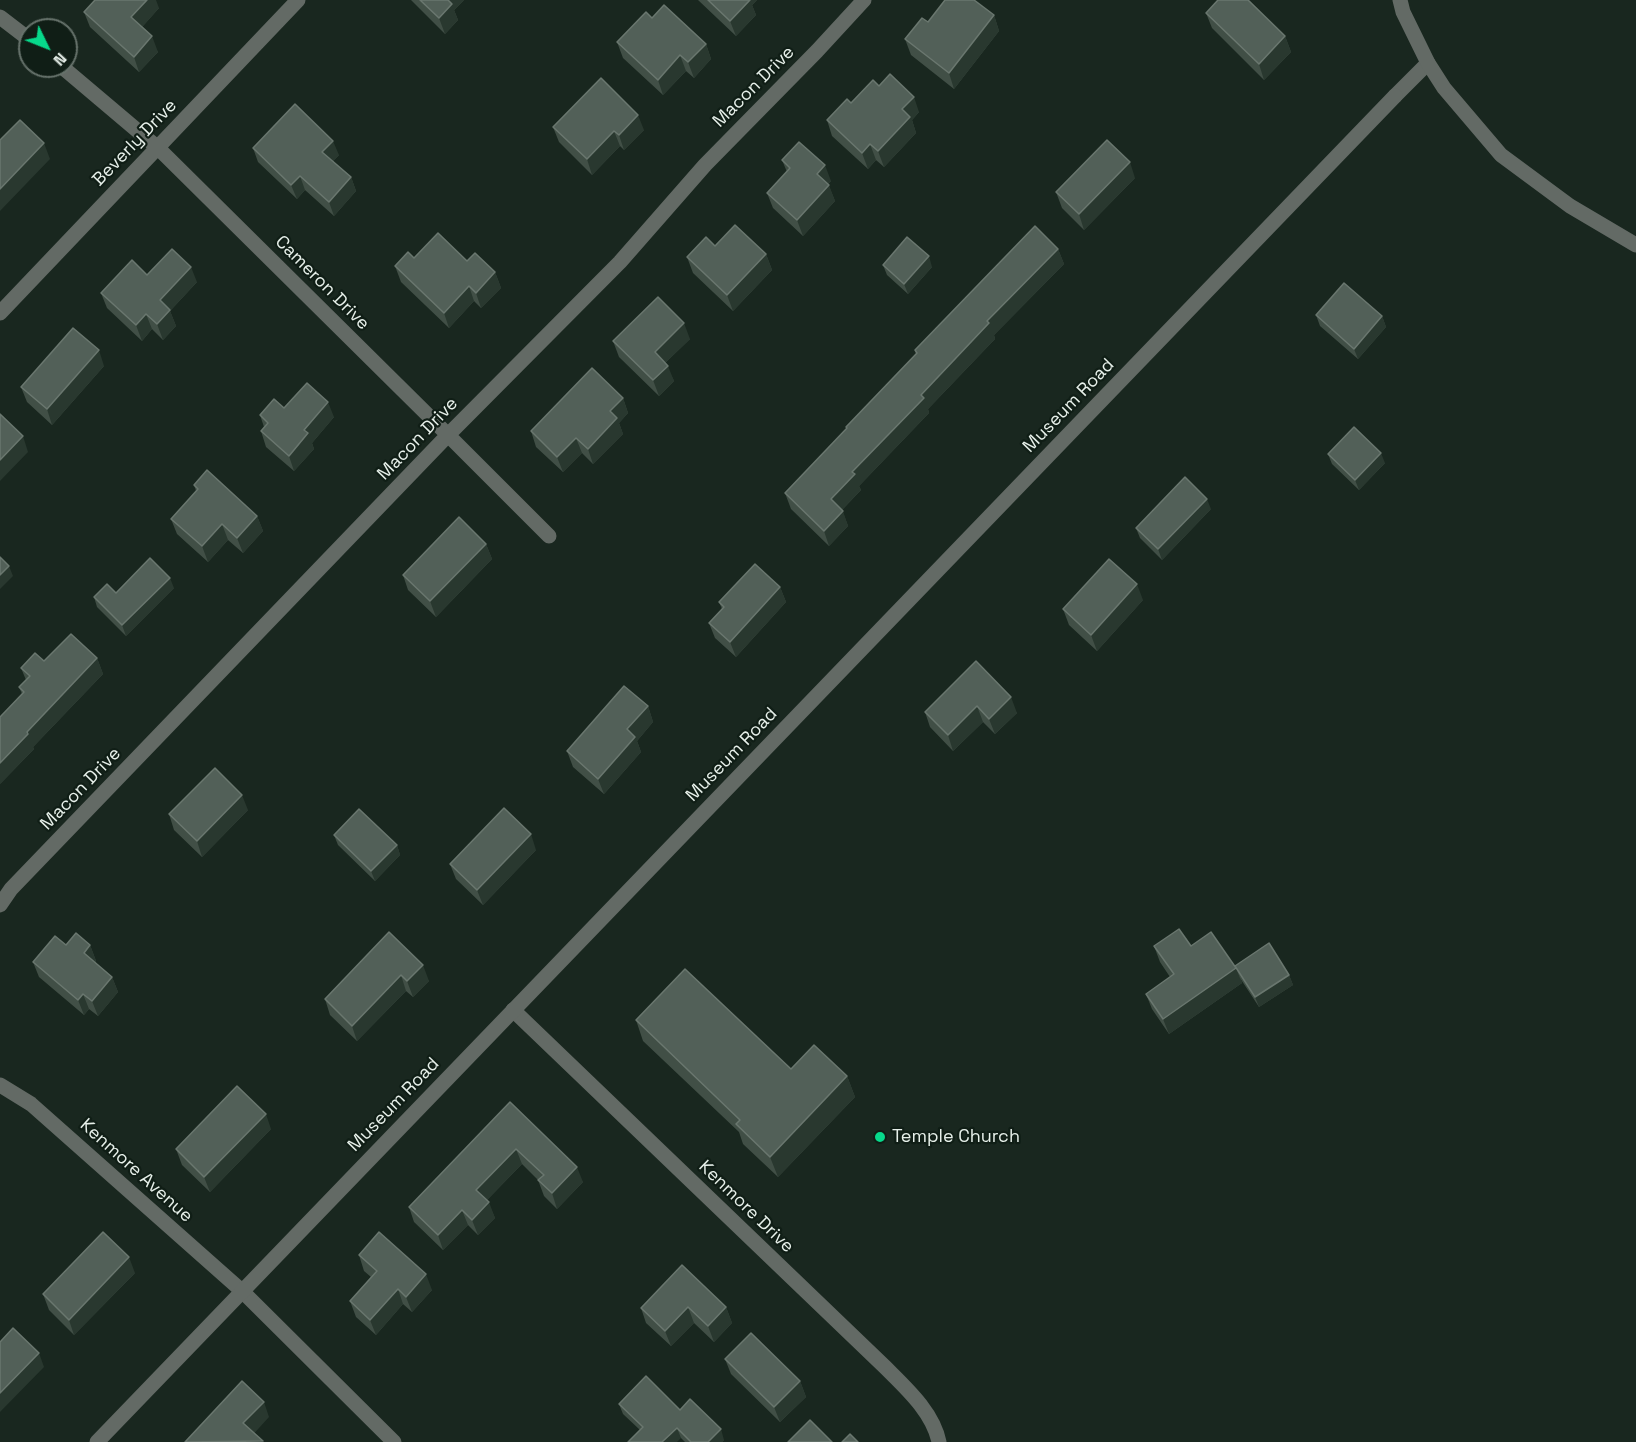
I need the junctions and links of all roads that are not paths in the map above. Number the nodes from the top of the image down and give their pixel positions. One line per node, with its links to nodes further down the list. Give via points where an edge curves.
1 (298, 0): 8 (street, Beverly Drive)
2 (864, 0): 11 (street, Macon Drive, via 705,165 620,262)
3 (1400, 0): 6 (street)
4 (0, 17): 5 (street)
5 (18, 31)
6 (1428, 63): 9 (street, via 1444,88 1501,154 1570,206); 14 (street, Museum Road)
7 (75, 78): 8 (street, Cameron Drive)
8 (158, 148): 10 (street, Beverly Drive); 11 (street, Cameron Drive)
9 (1636, 244)
10 (0, 313)
11 (448, 435): 12 (street, Cameron Drive); 13 (street, Macon Drive)
12 (549, 536)
13 (0, 905)
14 (513, 1010): 16 (street, Museum Road); 19 (street, Kenmore Drive, via 914,1396 937,1430)
15 (0, 1085): 16 (street, Kenmore Avenue, via 31,1104)
16 (242, 1291): 17 (street, Museum Road); 18 (street)
17 (97, 1442)
18 (394, 1442)
19 (939, 1442)

